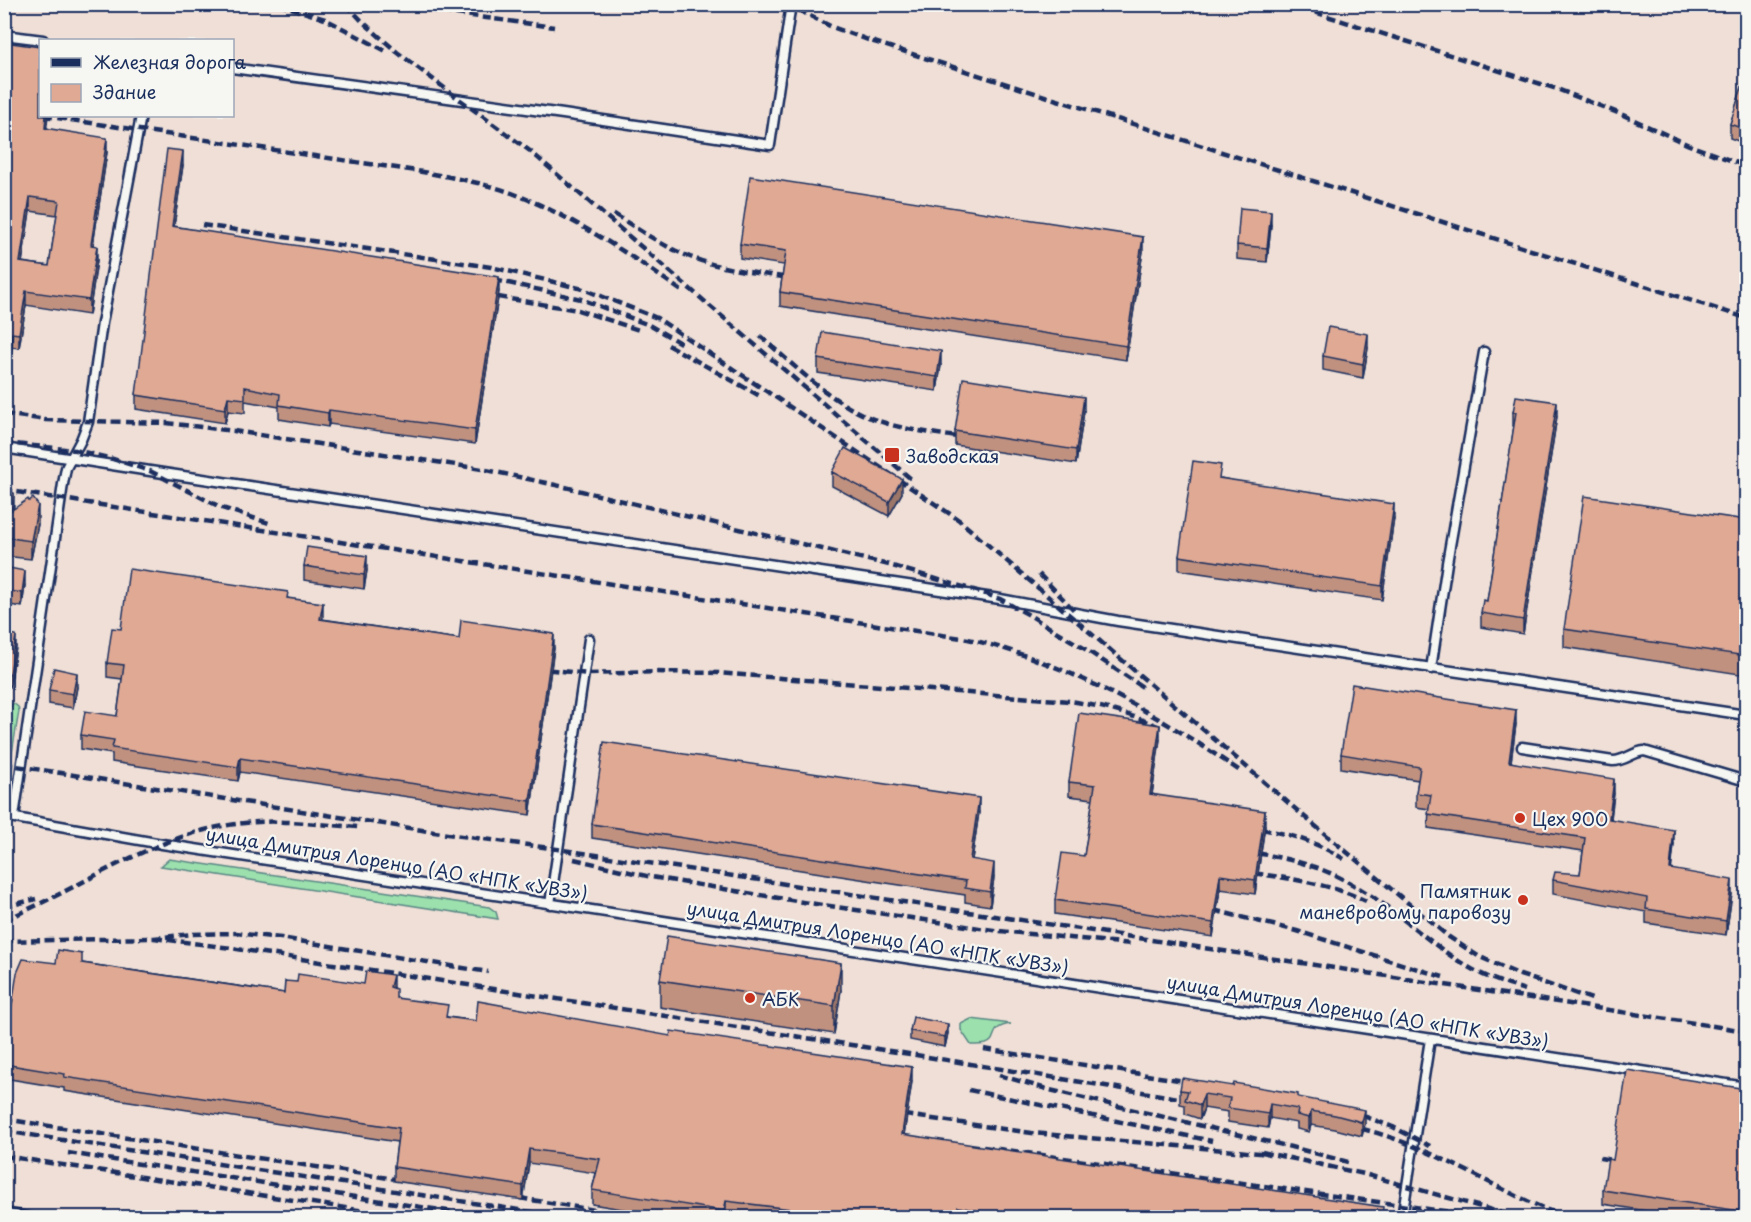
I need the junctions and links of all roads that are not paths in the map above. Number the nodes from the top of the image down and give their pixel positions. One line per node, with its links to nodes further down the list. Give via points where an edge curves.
1 (791, 4): 4 (lane, via 770,145)
2 (4, 35): 3 (lane)
3 (39, 39)
4 (234, 68)
5 (141, 117): 8 (lane, via 102,323 88,422)
6 (1484, 352): 10 (lane)
7 (4, 448): 8 (lane)
8 (70, 459): 10 (lane, via 1000,599); 14 (lane)
9 (589, 639): 15 (lane)
10 (1431, 669): 11 (lane)
11 (1746, 715)
12 (1521, 747): 13 (lane, via 1613,761 1644,751)
13 (1746, 781)
14 (9, 816): 15 (lane, улица Дмитрия Лоренцо (АО «НПК «УВЗ»), via 162,844)
15 (550, 904): 16 (lane, улица Дмитрия Лоренцо (АО «НПК «УВЗ»))
16 (1430, 1039): 17 (lane, улица Дмитрия Лоренцо (АО «НПК «УВЗ»)); 20 (lane)
17 (1746, 1087)
18 (4, 1213): 19 (lane)
19 (32, 1218)
20 (1402, 1218)

